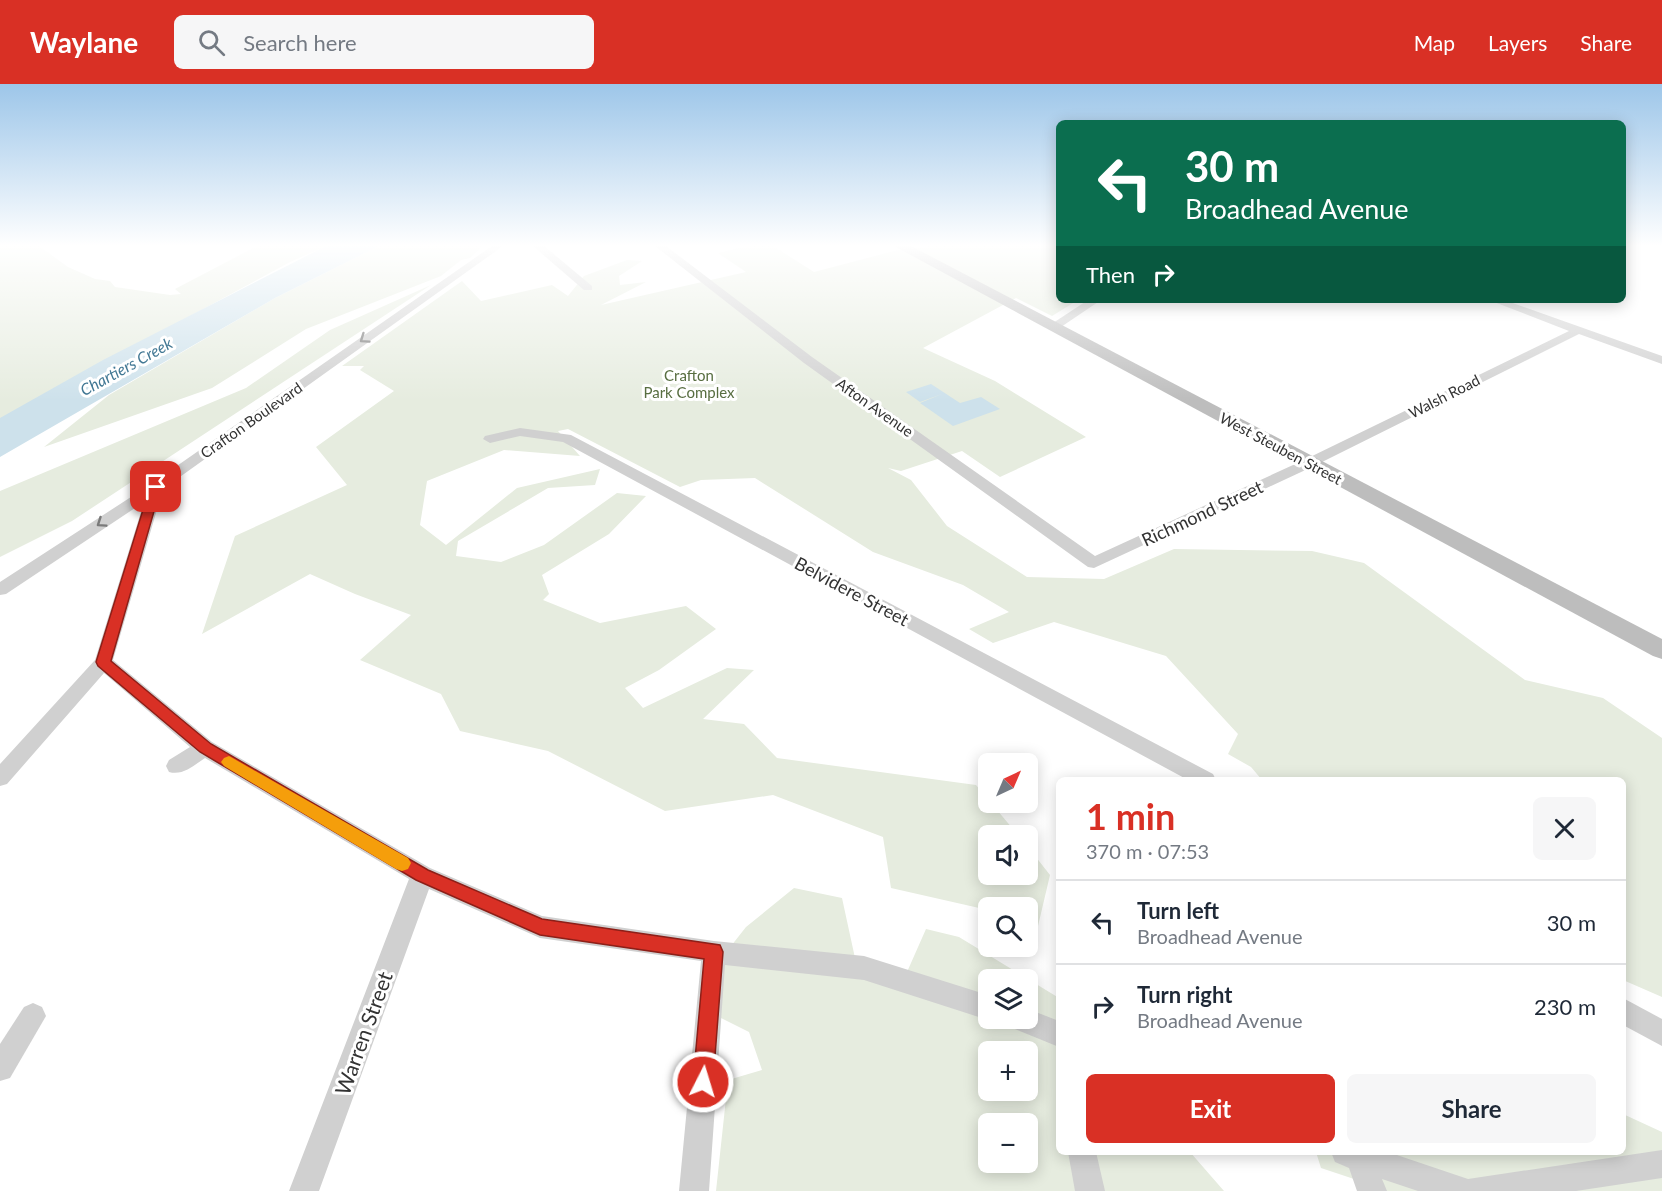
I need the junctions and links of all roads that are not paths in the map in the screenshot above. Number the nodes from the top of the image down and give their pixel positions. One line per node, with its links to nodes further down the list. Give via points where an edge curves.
1 (425, 298): 11 (street, Crafton Boulevard, one-way to 11)
2 (727, 298): 12 (street, Afton Avenue, via 808,360)
3 (999, 298): 6 (main road, West Steuben Street)
4 (1091, 303): 6 (street)
5 (1502, 303): 7 (street)
6 (1054, 327): 10 (main road, West Steuben Street)
7 (1579, 330): 8 (street); 10 (street, Walsh Road)
8 (1662, 360)
9 (490, 439): 18 (street, Belvidere Street, via 520,432 566,438)
10 (1309, 463): 12 (street, Richmond Street); 14 (main road, West Steuben Street)
11 (156, 487): 13 (street, Crafton Boulevard, one-way to 13); 15 (street)
12 (1094, 563)
13 (0, 590)
14 (1662, 650)
15 (103, 662): 16 (street); 19 (street)
16 (205, 748): 17 (street); 20 (street)
17 (176, 766)
18 (1200, 777)
19 (0, 778)
20 (422, 875): 21 (street, via 540,927); 32 (street, Warren Street)
21 (714, 952): 22 (street, via 864,968); 33 (street)
22 (978, 1004)
23 (1626, 1013): 26 (street)
24 (33, 1016): 28 (street)
25 (1038, 1027): 27 (street)
26 (1662, 1033)
27 (1056, 1035)
28 (0, 1068)
29 (1083, 1155): 34 (street)
30 (1353, 1155): 35 (street); 36 (street)
31 (1662, 1164): 37 (street)
32 (304, 1191)
33 (694, 1191)
34 (1090, 1191)
35 (1372, 1191)
36 (1461, 1191)
37 (1474, 1191)

